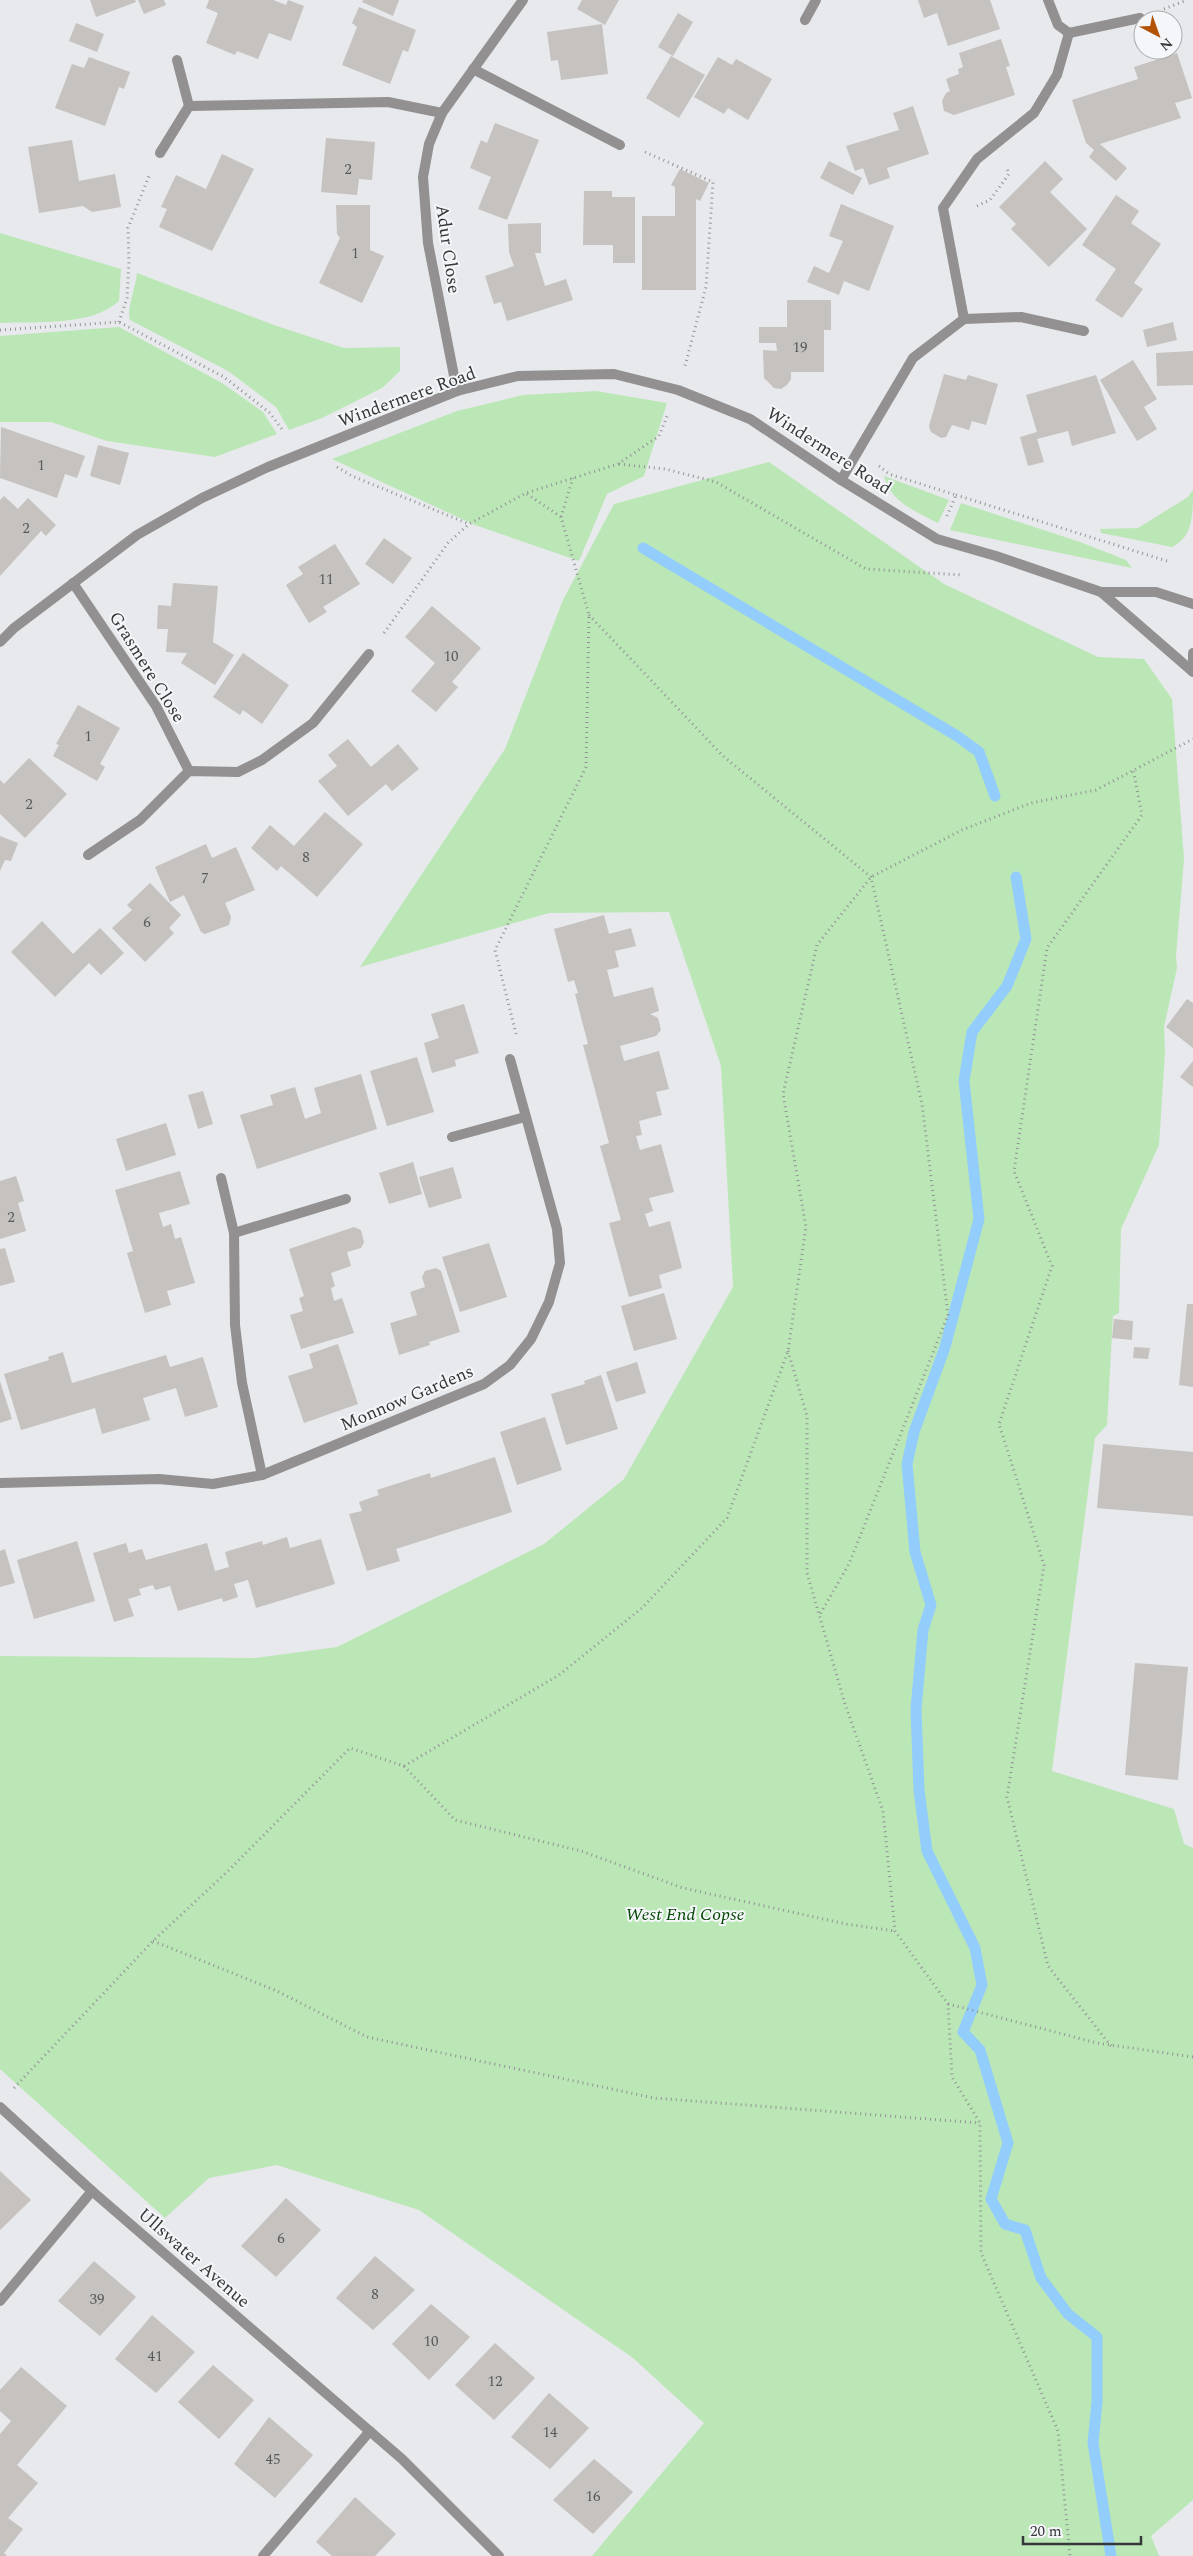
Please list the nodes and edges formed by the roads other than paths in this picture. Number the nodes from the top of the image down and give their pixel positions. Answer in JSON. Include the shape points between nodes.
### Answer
{"nodes":[{"id":1,"x":523,"y":0,"type":"edge"},
{"id":2,"x":816,"y":0,"type":"edge"},
{"id":3,"x":1048,"y":0,"type":"edge"},
{"id":4,"x":1133,"y":19,"type":"edge"},
{"id":5,"x":805,"y":20,"type":"dead end"},
{"id":6,"x":1069,"y":33,"type":"junction"},
{"id":7,"x":177,"y":60,"type":"dead end"},
{"id":8,"x":472,"y":69,"type":"junction"},
{"id":9,"x":189,"y":106,"type":"junction"},
{"id":10,"x":442,"y":113,"type":"junction"},
{"id":11,"x":620,"y":145,"type":"road end"},
{"id":12,"x":160,"y":153,"type":"road end"},
{"id":13,"x":964,"y":319,"type":"junction"},
{"id":14,"x":1084,"y":332,"type":"dead end"},
{"id":15,"x":457,"y":391,"type":"junction"},
{"id":16,"x":841,"y":480,"type":"junction"},
{"id":17,"x":73,"y":583,"type":"junction"},
{"id":18,"x":1101,"y":592,"type":"junction"},
{"id":19,"x":1193,"y":604,"type":"edge"},
{"id":20,"x":0,"y":642,"type":"edge"},
{"id":21,"x":1193,"y":653,"type":"edge"},
{"id":22,"x":369,"y":654,"type":"road end"},
{"id":23,"x":1193,"y":661,"type":"edge"},
{"id":24,"x":1193,"y":672,"type":"edge"},
{"id":25,"x":189,"y":771,"type":"junction"},
{"id":26,"x":88,"y":855,"type":"dead end"},
{"id":27,"x":510,"y":1059,"type":"road end"},
{"id":28,"x":526,"y":1117,"type":"junction"},
{"id":29,"x":452,"y":1138,"type":"dead end"},
{"id":30,"x":221,"y":1178,"type":"dead end"},
{"id":31,"x":346,"y":1199,"type":"dead end"},
{"id":32,"x":234,"y":1233,"type":"junction"},
{"id":33,"x":262,"y":1475,"type":"junction"},
{"id":34,"x":0,"y":1483,"type":"edge"},
{"id":35,"x":0,"y":2107,"type":"edge"},
{"id":36,"x":92,"y":2191,"type":"junction"},
{"id":37,"x":0,"y":2302,"type":"edge"},
{"id":38,"x":370,"y":2431,"type":"junction"},
{"id":39,"x":262,"y":2556,"type":"edge"},
{"id":40,"x":499,"y":2556,"type":"edge"}],
"edges":[{"from":1,"to":8,"type":"street","name":"Adur Close"},
{"from":2,"to":5,"type":"street"},
{"from":3,"to":6,"type":"street","via":[[1058,25]]},
{"from":4,"to":6,"type":"street"},
{"from":6,"to":13,"type":"street","via":[[1057,75],[1034,112],[977,159],[943,208]]},
{"from":7,"to":9,"type":"street"},
{"from":8,"to":10,"type":"street","name":"Adur Close"},
{"from":8,"to":11,"type":"street"},
{"from":9,"to":10,"type":"street","via":[[388,102]]},
{"from":9,"to":12,"type":"street"},
{"from":10,"to":15,"type":"street","name":"Adur Close","via":[[429,144],[423,177],[428,243]]},
{"from":13,"to":14,"type":"street","via":[[1021,317]]},
{"from":13,"to":16,"type":"street","via":[[913,358]]},
{"from":15,"to":16,"type":"street","name":"Windermere Road","via":[[518,376],[614,374],[678,390],[750,419]]},
{"from":15,"to":17,"type":"street","name":"Windermere Road","via":[[268,467],[194,503],[137,535]]},
{"from":16,"to":18,"type":"street","name":"Windermere Road","via":[[937,540],[996,556]]},
{"from":17,"to":20,"type":"street","name":"Windermere Road"},
{"from":17,"to":25,"type":"street","name":"Grasmere Close","via":[[156,706]]},
{"from":18,"to":19,"type":"street","name":"Windermere Road","via":[[1156,592]]},
{"from":18,"to":24,"type":"street","name":"Windermere Road"},
{"from":21,"to":23,"type":"street"},
{"from":22,"to":25,"type":"street","via":[[313,723],[262,760],[238,772]]},
{"from":25,"to":26,"type":"street","via":[[140,820]]},
{"from":27,"to":28,"type":"street","name":"Monnow Gardens"},
{"from":28,"to":29,"type":"street"},
{"from":28,"to":33,"type":"street","name":"Monnow Gardens","via":[[556,1229],[560,1263],[549,1302],[531,1339],[510,1365],[484,1384]]},
{"from":30,"to":32,"type":"street"},
{"from":31,"to":32,"type":"street"},
{"from":32,"to":33,"type":"street","via":[[236,1334],[242,1382]]},
{"from":33,"to":34,"type":"street","name":"Monnow Gardens","via":[[214,1484],[158,1479]]},
{"from":35,"to":36,"type":"street","name":"Ullswater Avenue"},
{"from":36,"to":37,"type":"street"},
{"from":36,"to":38,"type":"street","name":"Ullswater Avenue"},
{"from":38,"to":39,"type":"street"},
{"from":38,"to":40,"type":"street","name":"Ullswater Avenue"}]}
